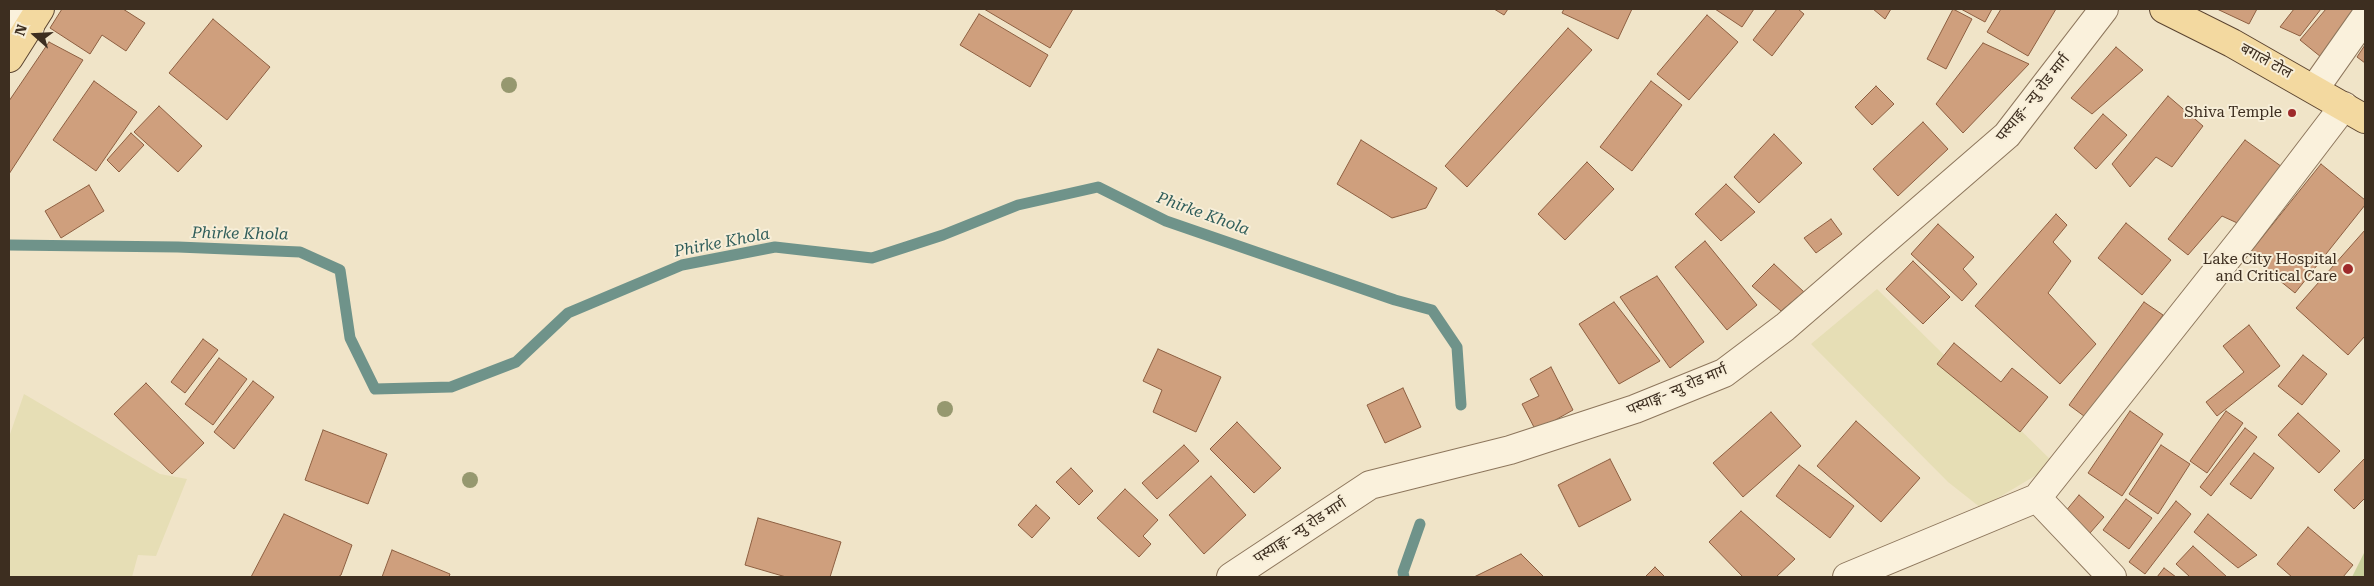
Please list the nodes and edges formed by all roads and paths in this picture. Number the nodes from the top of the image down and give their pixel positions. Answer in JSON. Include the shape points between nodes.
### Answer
{"nodes":[{"id":1,"x":2104,"y":9,"type":"edge"},
{"id":2,"x":2164,"y":9,"type":"edge"},
{"id":3,"x":2365,"y":17,"type":"edge"},
{"id":4,"x":26,"y":19,"type":"edge"},
{"id":5,"x":9,"y":58,"type":"edge"},
{"id":6,"x":2315,"y":88,"type":"junction"},
{"id":7,"x":2355,"y":112,"type":"edge"},
{"id":8,"x":2037,"y":498,"type":"junction"},
{"id":9,"x":1237,"y":575,"type":"edge"},
{"id":10,"x":1847,"y":577,"type":"edge"},
{"id":11,"x":2112,"y":577,"type":"edge"}],
"edges":[{"from":1,"to":9,"type":"street","name":"पस्याङ्ग- न्यु रोड मार्ग","via":[[2007,135],[1785,327],[1724,372],[1634,409],[1510,450],[1370,485]]},
{"from":2,"to":6,"type":"main road","name":"बगाले टोल"},
{"from":3,"to":6,"type":"street"},
{"from":4,"to":5,"type":"main road"},
{"from":6,"to":7,"type":"main road","name":"बगाले टोल"},
{"from":7,"to":8,"type":"street","via":[[2244,237]]},
{"from":8,"to":10,"type":"street"},
{"from":8,"to":11,"type":"street"}]}
